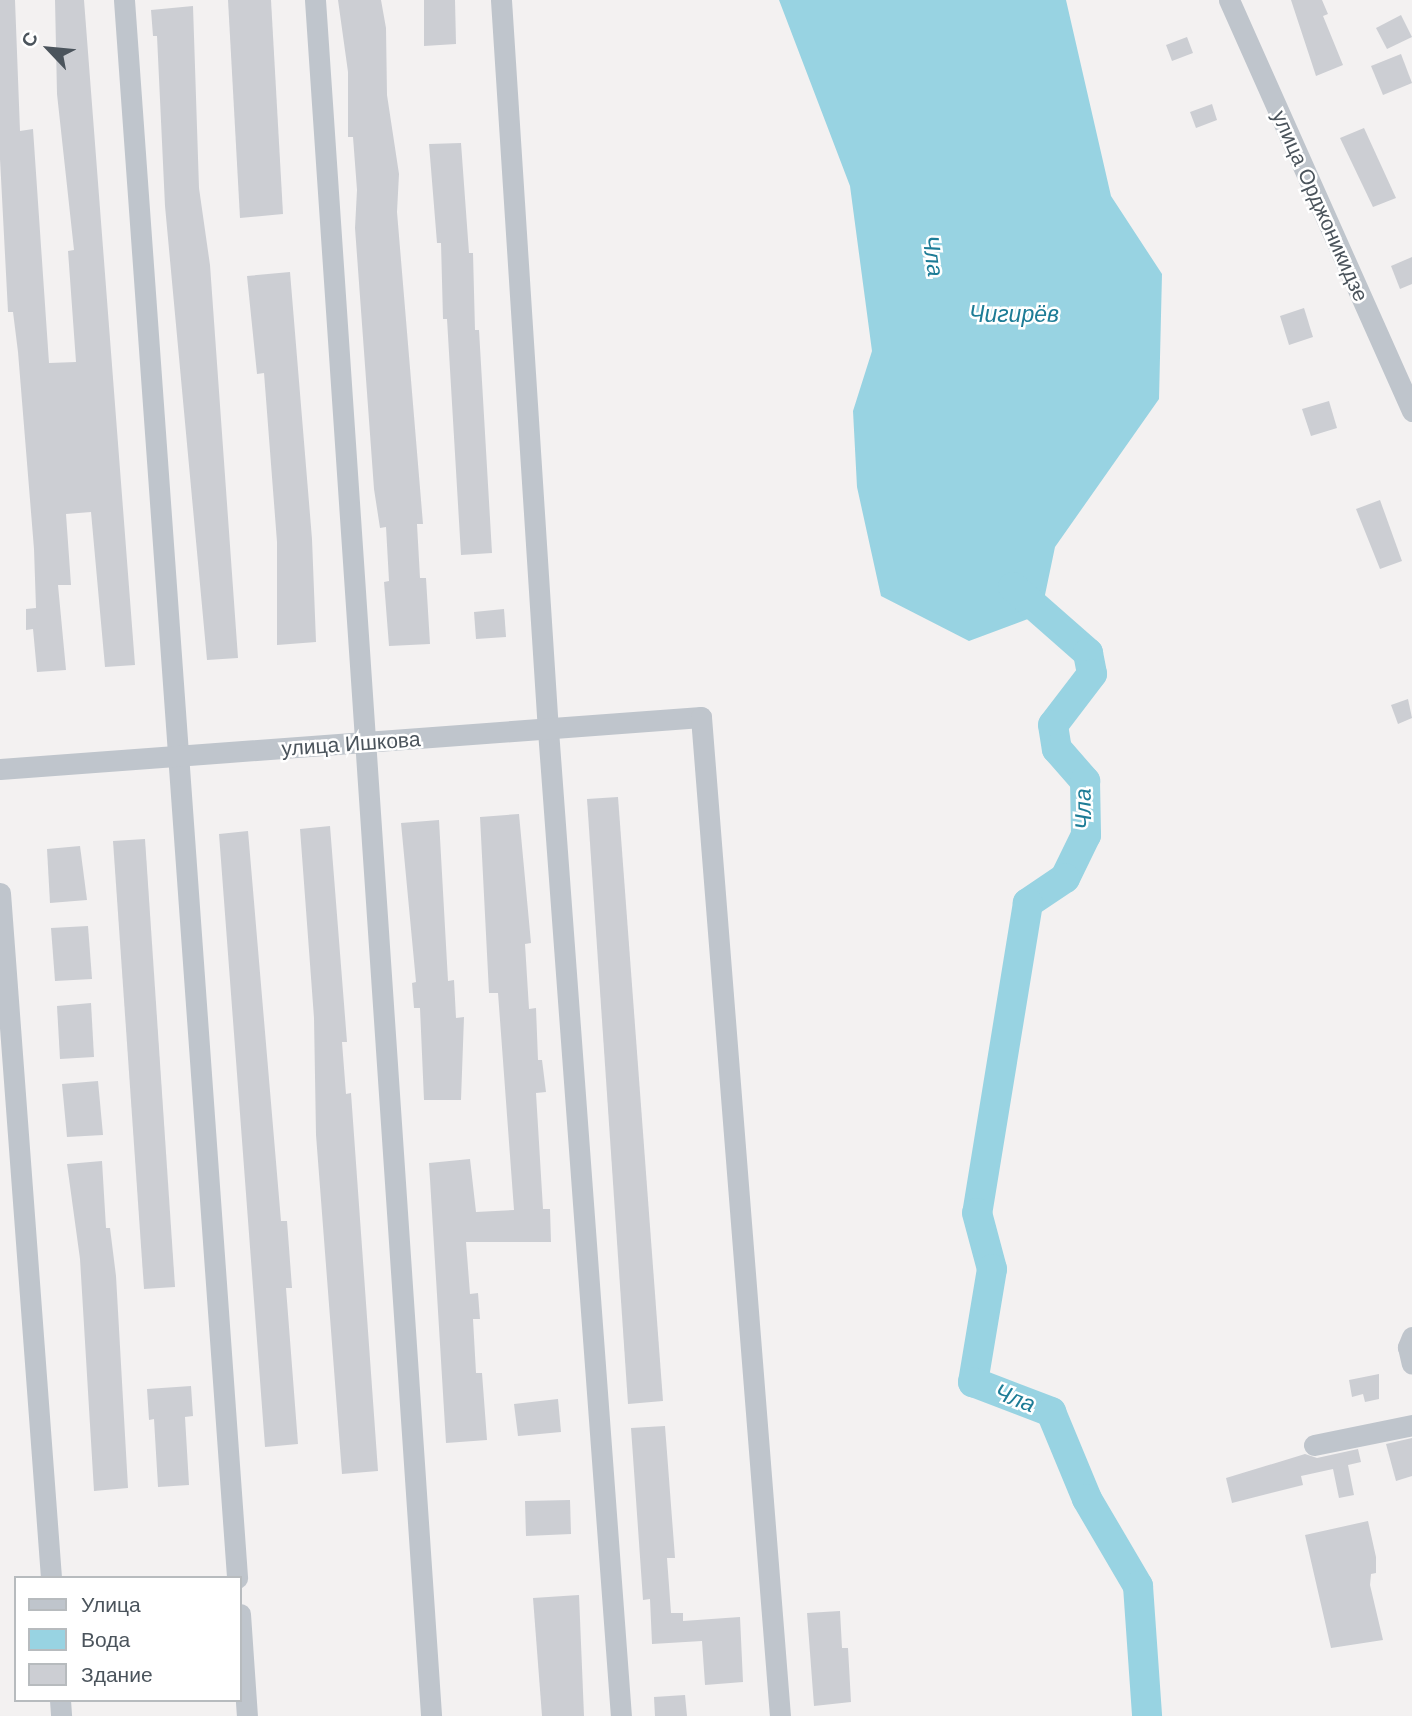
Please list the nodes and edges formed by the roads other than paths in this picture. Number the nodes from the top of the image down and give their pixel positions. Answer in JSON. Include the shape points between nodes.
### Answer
{"nodes":[{"id":1,"x":124,"y":0,"type":"edge"},
{"id":2,"x":315,"y":0,"type":"edge"},
{"id":3,"x":501,"y":0,"type":"edge"},
{"id":4,"x":1229,"y":0,"type":"edge"},
{"id":5,"x":1412,"y":411,"type":"edge"},
{"id":6,"x":548,"y":730,"type":"junction"},
{"id":7,"x":362,"y":743,"type":"junction"},
{"id":8,"x":177,"y":758,"type":"junction"},
{"id":9,"x":0,"y":769,"type":"edge"},
{"id":10,"x":0,"y":893,"type":"edge"},
{"id":11,"x":1412,"y":1337,"type":"edge"},
{"id":12,"x":1412,"y":1364,"type":"edge"},
{"id":13,"x":1412,"y":1425,"type":"edge"},
{"id":14,"x":1314,"y":1445,"type":"dead end"},
{"id":15,"x":51,"y":1576,"type":"edge"},
{"id":16,"x":237,"y":1576,"type":"edge"},
{"id":17,"x":242,"y":1644,"type":"edge"},
{"id":18,"x":247,"y":1716,"type":"edge"},
{"id":19,"x":432,"y":1716,"type":"edge"},
{"id":20,"x":621,"y":1716,"type":"edge"},
{"id":21,"x":780,"y":1716,"type":"edge"}],
"edges":[{"from":1,"to":8,"type":"street"},
{"from":2,"to":7,"type":"street"},
{"from":3,"to":6,"type":"street"},
{"from":4,"to":5,"type":"street","name":"улица Орджоникидзе"},
{"from":6,"to":7,"type":"street","name":"улица Ишкова"},
{"from":6,"to":20,"type":"street"},
{"from":6,"to":21,"type":"street","name":"улица Ишкова","via":[[701,717]]},
{"from":7,"to":8,"type":"street","name":"улица Ишкова"},
{"from":7,"to":19,"type":"street"},
{"from":8,"to":9,"type":"street","name":"улица Ишкова"},
{"from":8,"to":16,"type":"street"},
{"from":10,"to":15,"type":"street"},
{"from":11,"to":12,"type":"street","via":[[1408,1347]]},
{"from":13,"to":14,"type":"street"},
{"from":17,"to":18,"type":"street"}]}
